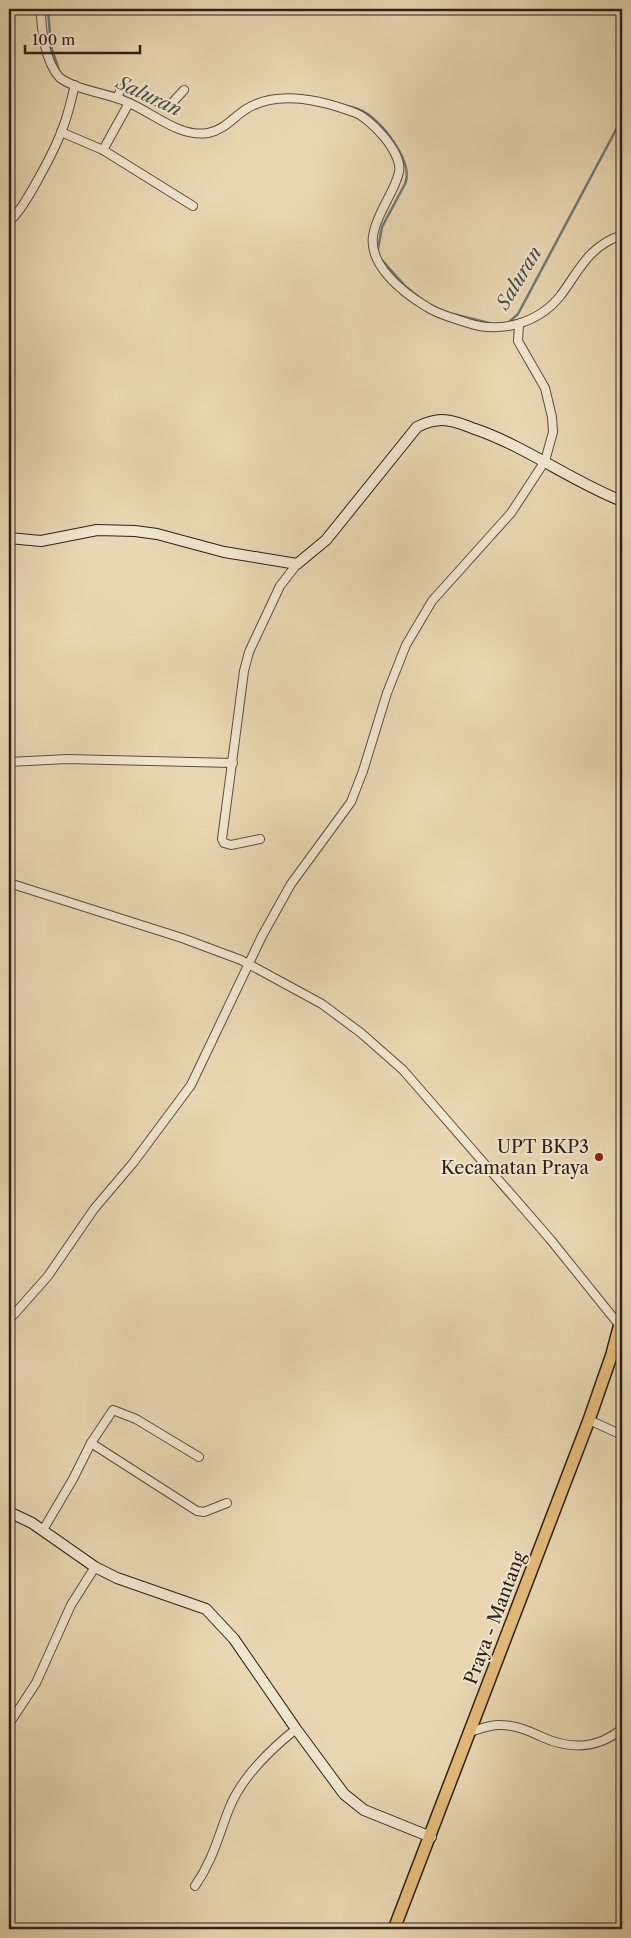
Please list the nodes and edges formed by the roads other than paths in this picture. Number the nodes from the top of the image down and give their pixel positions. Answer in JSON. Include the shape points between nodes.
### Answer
{"nodes":[{"id":1,"x":41,"y":9,"type":"edge"},
{"id":2,"x":75,"y":85,"type":"junction"},
{"id":3,"x":184,"y":90,"type":"dead end"},
{"id":4,"x":119,"y":94,"type":"junction"},
{"id":5,"x":129,"y":102,"type":"junction"},
{"id":6,"x":61,"y":132,"type":"junction"},
{"id":7,"x":103,"y":150,"type":"junction"},
{"id":8,"x":193,"y":206,"type":"dead end"},
{"id":9,"x":9,"y":221,"type":"edge"},
{"id":10,"x":622,"y":235,"type":"edge"},
{"id":11,"x":518,"y":325,"type":"junction"},
{"id":12,"x":545,"y":461,"type":"junction"},
{"id":13,"x":622,"y":501,"type":"edge"},
{"id":14,"x":9,"y":538,"type":"edge"},
{"id":15,"x":297,"y":564,"type":"junction"},
{"id":16,"x":9,"y":762,"type":"edge"},
{"id":17,"x":232,"y":763,"type":"junction"},
{"id":18,"x":260,"y":839,"type":"dead end"},
{"id":19,"x":9,"y":883,"type":"edge"},
{"id":20,"x":250,"y":964,"type":"junction"},
{"id":21,"x":9,"y":1320,"type":"edge"},
{"id":22,"x":621,"y":1321,"type":"edge"},
{"id":23,"x":589,"y":1420,"type":"junction"},
{"id":24,"x":622,"y":1435,"type":"edge"},
{"id":25,"x":91,"y":1443,"type":"junction"},
{"id":26,"x":199,"y":1457,"type":"dead end"},
{"id":27,"x":228,"y":1503,"type":"dead end"},
{"id":28,"x":9,"y":1512,"type":"edge"},
{"id":29,"x":43,"y":1530,"type":"junction"},
{"id":30,"x":95,"y":1567,"type":"junction"},
{"id":31,"x":9,"y":1724,"type":"edge"},
{"id":32,"x":622,"y":1729,"type":"edge"},
{"id":33,"x":296,"y":1730,"type":"junction"},
{"id":34,"x":470,"y":1732,"type":"junction"},
{"id":35,"x":431,"y":1837,"type":"junction"},
{"id":36,"x":195,"y":1886,"type":"dead end"},
{"id":37,"x":394,"y":1929,"type":"edge"}],
"edges":[{"from":1,"to":2,"type":"street","via":[[44,37],[53,69],[60,78]]},
{"from":2,"to":4,"type":"street"},
{"from":2,"to":6,"type":"street"},
{"from":3,"to":4,"type":"street","via":[[172,103],[165,105],[136,91]]},
{"from":4,"to":5,"type":"street"},
{"from":5,"to":7,"type":"street"},
{"from":5,"to":11,"type":"street","via":[[174,127],[196,134],[224,127],[246,108],[280,99],[308,100],[361,115],[390,147],[399,167],[399,174],[374,231],[373,251],[380,267],[437,313],[478,327]]},
{"from":6,"to":7,"type":"street"},
{"from":6,"to":9,"type":"street","via":[[16,216]]},
{"from":7,"to":8,"type":"street"},
{"from":10,"to":11,"type":"street","via":[[610,239],[585,258],[560,296]]},
{"from":11,"to":12,"type":"street","via":[[518,341],[545,388],[552,417],[553,432]]},
{"from":12,"to":13,"type":"street"},
{"from":12,"to":15,"type":"street","via":[[508,442],[454,422],[429,421],[417,427],[326,540]]},
{"from":12,"to":20,"type":"street","via":[[511,513],[428,608],[406,645],[351,802],[291,884]]},
{"from":14,"to":15,"type":"street","via":[[41,540],[98,530],[135,531],[224,552]]},
{"from":15,"to":17,"type":"street","via":[[280,586],[249,652]]},
{"from":16,"to":17,"type":"street","via":[[68,759]]},
{"from":17,"to":18,"type":"street","via":[[222,839],[230,845]]},
{"from":19,"to":20,"type":"street","via":[[182,938]]},
{"from":20,"to":21,"type":"street","via":[[191,1085],[94,1209],[57,1265]]},
{"from":20,"to":22,"type":"street","via":[[322,1004],[403,1070]]},
{"from":22,"to":23,"type":"main road","name":"Praya - Mantang"},
{"from":23,"to":24,"type":"street"},
{"from":23,"to":34,"type":"main road","name":"Praya - Mantang"},
{"from":25,"to":26,"type":"street","via":[[114,1410],[136,1419]]},
{"from":25,"to":27,"type":"street","via":[[197,1511],[204,1512]]},
{"from":25,"to":29,"type":"street"},
{"from":28,"to":29,"type":"street"},
{"from":29,"to":30,"type":"street"},
{"from":30,"to":31,"type":"street","via":[[71,1604],[36,1683]]},
{"from":30,"to":33,"type":"street","via":[[117,1578],[206,1609],[234,1639]]},
{"from":32,"to":34,"type":"street","via":[[600,1743],[582,1746],[556,1742],[499,1724]]},
{"from":33,"to":35,"type":"street","via":[[335,1784],[358,1808]]},
{"from":33,"to":36,"type":"street","via":[[248,1778],[232,1802],[216,1848]]},
{"from":34,"to":35,"type":"main road","name":"Praya - Mantang"},
{"from":35,"to":37,"type":"main road","name":"Praya - Mantang"}]}
